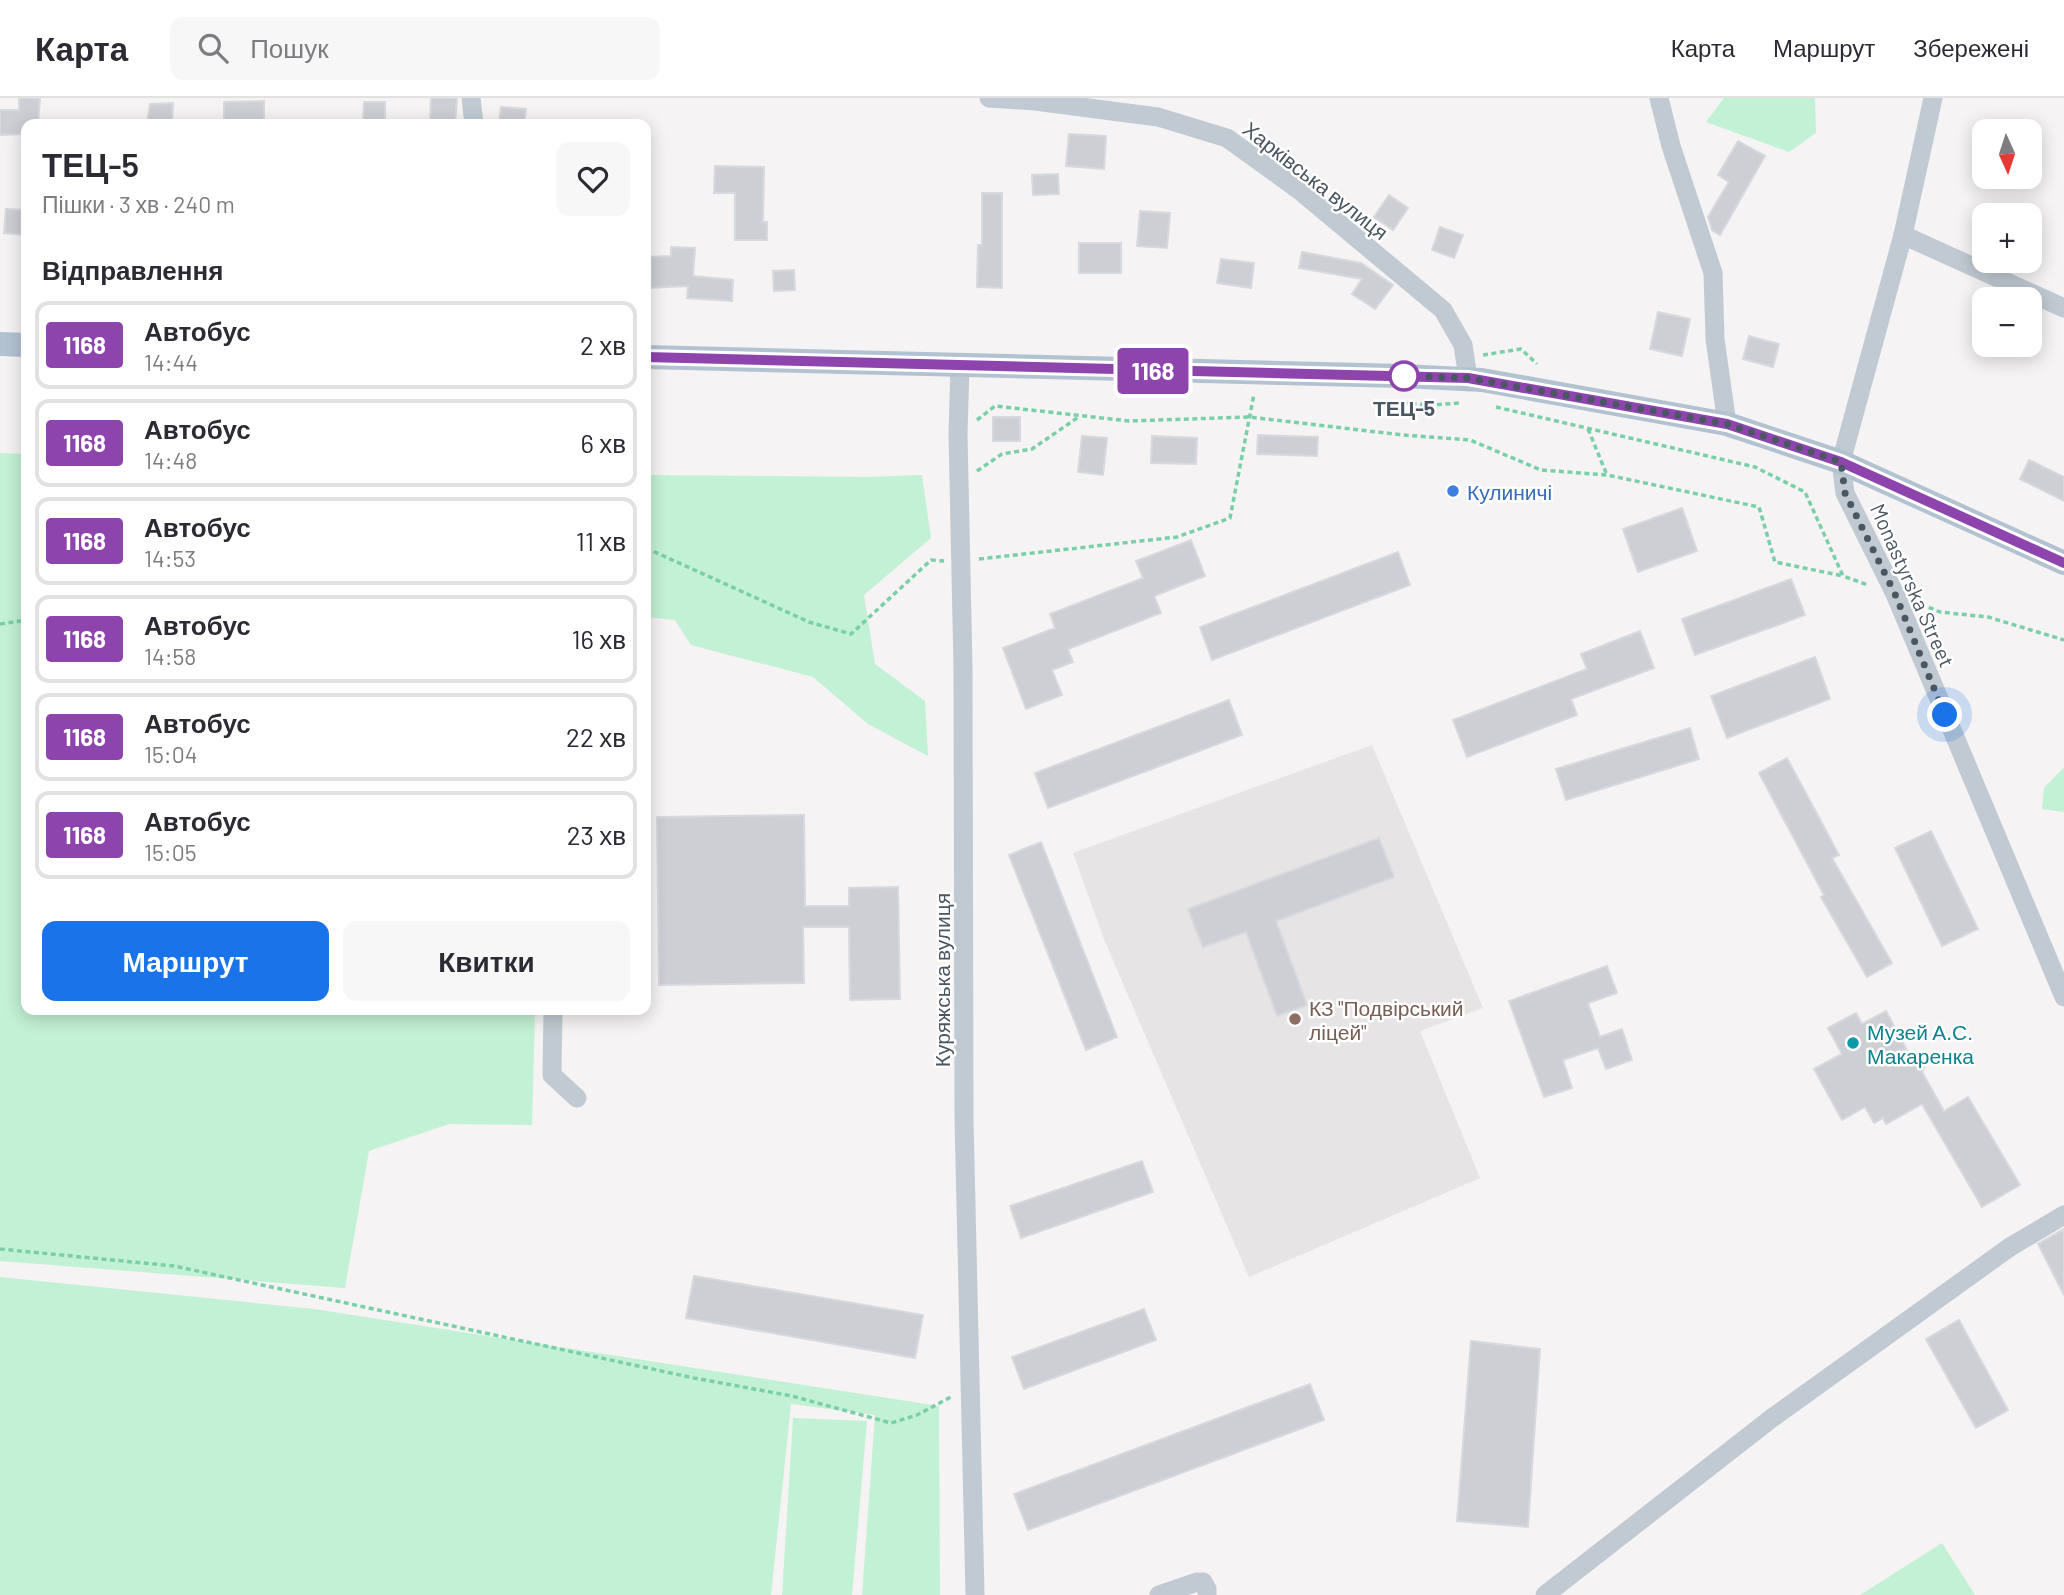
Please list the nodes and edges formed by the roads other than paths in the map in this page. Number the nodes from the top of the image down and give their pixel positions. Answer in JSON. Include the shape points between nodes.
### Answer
{"nodes":[{"id":1,"x":471,"y":98,"type":"edge"},
{"id":2,"x":989,"y":98,"type":"edge"},
{"id":3,"x":1659,"y":98,"type":"edge"},
{"id":4,"x":1933,"y":98,"type":"edge"},
{"id":5,"x":1036,"y":100,"type":"edge"},
{"id":6,"x":473,"y":119,"type":"edge"},
{"id":7,"x":1903,"y":235,"type":"junction"},
{"id":8,"x":2064,"y":308,"type":"edge"},
{"id":9,"x":0,"y":344,"type":"edge"},
{"id":10,"x":21,"y":345,"type":"edge"},
{"id":11,"x":651,"y":357,"type":"edge"},
{"id":12,"x":960,"y":365,"type":"junction"},
{"id":13,"x":1468,"y":378,"type":"junction"},
{"id":14,"x":1727,"y":424,"type":"junction"},
{"id":15,"x":1841,"y":462,"type":"junction"},
{"id":16,"x":2064,"y":563,"type":"edge"},
{"id":17,"x":2064,"y":997,"type":"edge"},
{"id":18,"x":553,"y":1015,"type":"edge"},
{"id":19,"x":577,"y":1098,"type":"dead end"},
{"id":20,"x":2064,"y":1215,"type":"edge"},
{"id":21,"x":975,"y":1595,"type":"edge"},
{"id":22,"x":1159,"y":1595,"type":"edge"},
{"id":23,"x":1207,"y":1595,"type":"edge"},
{"id":24,"x":1545,"y":1595,"type":"edge"}],
"edges":[{"from":1,"to":6,"type":"street"},
{"from":2,"to":5,"type":"street","name":"Харківська вулиця"},
{"from":3,"to":14,"type":"street","via":[[1713,273],[1715,338]]},
{"from":4,"to":7,"type":"street"},
{"from":5,"to":13,"type":"street","name":"Харківська вулиця","via":[[1158,117],[1227,138],[1299,190],[1443,310],[1463,345]]},
{"from":7,"to":8,"type":"street"},
{"from":7,"to":15,"type":"street"},
{"from":9,"to":10,"type":"main road"},
{"from":11,"to":12,"type":"main road"},
{"from":12,"to":13,"type":"main road"},
{"from":12,"to":21,"type":"street","name":"Куряжська вулиця","via":[[964,1119]]},
{"from":13,"to":14,"type":"main road"},
{"from":14,"to":15,"type":"main road"},
{"from":15,"to":16,"type":"main road"},
{"from":15,"to":17,"type":"street","name":"Monastyrska Street","via":[[1845,493],[1895,594]]},
{"from":18,"to":19,"type":"street","via":[[552,1075]]},
{"from":20,"to":24,"type":"street","via":[[2010,1247],[1772,1418]]},
{"from":22,"to":23,"type":"street","via":[[1197,1582],[1203,1582]]}]}
